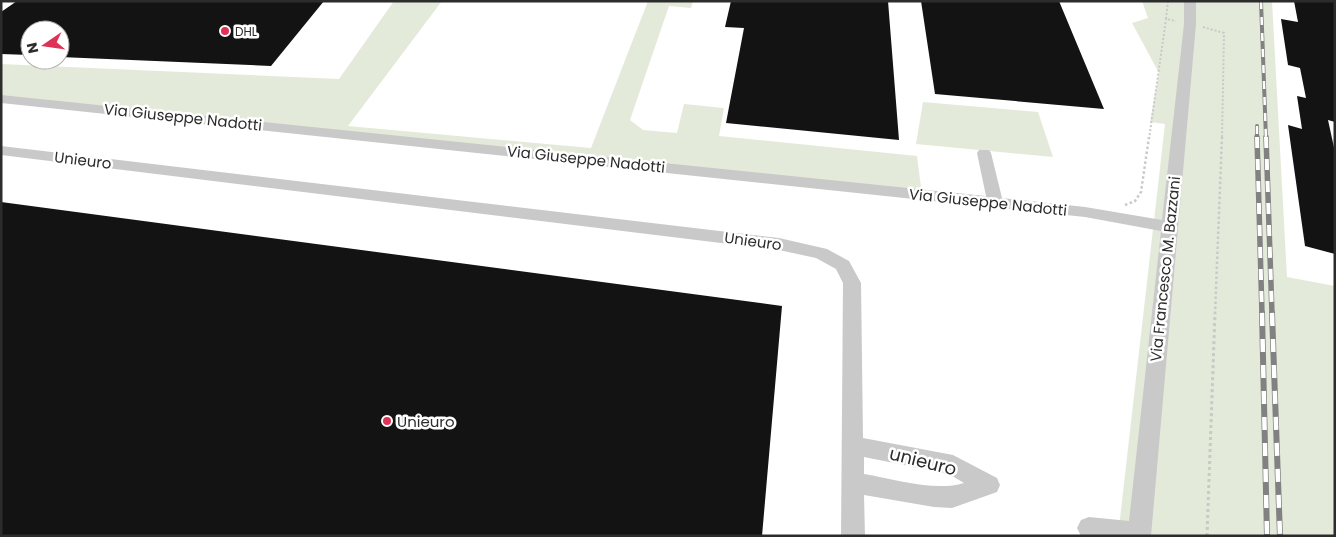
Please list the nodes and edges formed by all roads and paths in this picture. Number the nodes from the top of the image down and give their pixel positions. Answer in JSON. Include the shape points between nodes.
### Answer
{"nodes":[{"id":1,"x":1168,"y":1,"type":"edge"},
{"id":2,"x":1190,"y":1,"type":"edge"},
{"id":3,"x":1190,"y":24,"type":"junction"},
{"id":4,"x":1,"y":99,"type":"edge"},
{"id":5,"x":1,"y":150,"type":"edge"},
{"id":6,"x":984,"y":153,"type":"dead end"},
{"id":7,"x":995,"y":203,"type":"junction"},
{"id":8,"x":1169,"y":227,"type":"junction"},
{"id":9,"x":854,"y":446,"type":"junction"},
{"id":10,"x":854,"y":483,"type":"junction"},
{"id":11,"x":1139,"y":535,"type":"edge"},
{"id":12,"x":853,"y":536,"type":"edge"},
{"id":13,"x":1098,"y":536,"type":"edge"},
{"id":14,"x":1207,"y":536,"type":"edge"}],
"edges":[{"from":1,"to":3,"type":"path","via":[[1166,19]]},
{"from":2,"to":3,"type":"street","name":"Via Francesco M. Bazzani"},
{"from":3,"to":8,"type":"street","name":"Via Francesco M. Bazzani"},
{"from":3,"to":14,"type":"path","via":[[1224,33]]},
{"from":4,"to":7,"type":"street","name":"Via Giuseppe Nadotti"},
{"from":5,"to":9,"type":"street","name":"Unieuro","via":[[769,243],[821,253],[843,265],[852,283]]},
{"from":6,"to":7,"type":"street"},
{"from":7,"to":8,"type":"street","name":"Via Giuseppe Nadotti","via":[[1127,218]]},
{"from":8,"to":11,"type":"street","name":"Via Francesco M. Bazzani"},
{"from":9,"to":10,"type":"street","name":"Unieuro"},
{"from":9,"to":10,"type":"street","name":"unieuro","via":[[953,465],[990,485],[952,497]]},
{"from":10,"to":12,"type":"street","name":"Unieuro"},
{"from":11,"to":13,"type":"street","via":[[1089,528]]}]}
